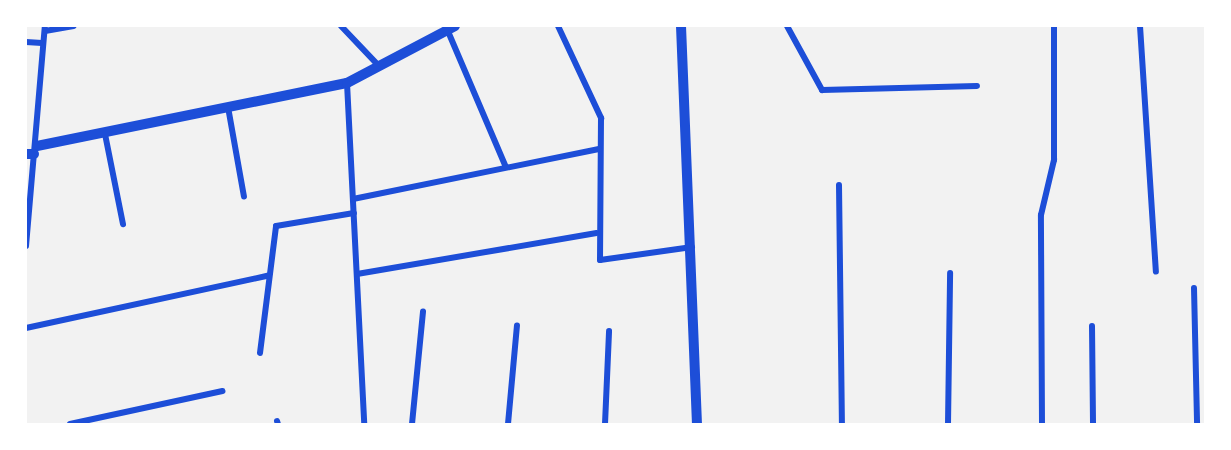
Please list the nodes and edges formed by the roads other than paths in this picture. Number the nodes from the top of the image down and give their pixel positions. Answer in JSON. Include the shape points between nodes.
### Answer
{"nodes":[{"id":1,"x":74,"y":26,"type":"edge"},
{"id":2,"x":341,"y":26,"type":"edge"},
{"id":3,"x":558,"y":26,"type":"edge"},
{"id":4,"x":681,"y":26,"type":"edge"},
{"id":5,"x":788,"y":26,"type":"edge"},
{"id":6,"x":1054,"y":26,"type":"edge"},
{"id":7,"x":1140,"y":26,"type":"edge"},
{"id":8,"x":449,"y":27,"type":"edge"},
{"id":9,"x":45,"y":28,"type":"edge"},
{"id":10,"x":26,"y":42,"type":"edge"},
{"id":11,"x":42,"y":43,"type":"junction"},
{"id":12,"x":379,"y":66,"type":"junction"},
{"id":13,"x":347,"y":83,"type":"junction"},
{"id":14,"x":977,"y":86,"type":"dead end"},
{"id":15,"x":228,"y":107,"type":"junction"},
{"id":16,"x":105,"y":134,"type":"junction"},
{"id":17,"x":599,"y":149,"type":"junction"},
{"id":18,"x":32,"y":151,"type":"edge"},
{"id":19,"x":506,"y":167,"type":"junction"},
{"id":20,"x":839,"y":185,"type":"dead end"},
{"id":21,"x":244,"y":197,"type":"dead end"},
{"id":22,"x":353,"y":199,"type":"junction"},
{"id":23,"x":354,"y":213,"type":"junction"},
{"id":24,"x":123,"y":224,"type":"dead end"},
{"id":25,"x":597,"y":233,"type":"junction"},
{"id":26,"x":26,"y":246,"type":"edge"},
{"id":27,"x":692,"y":246,"type":"junction"},
{"id":28,"x":1156,"y":271,"type":"dead end"},
{"id":29,"x":950,"y":273,"type":"dead end"},
{"id":30,"x":357,"y":274,"type":"junction"},
{"id":31,"x":267,"y":276,"type":"junction"},
{"id":32,"x":1194,"y":288,"type":"dead end"},
{"id":33,"x":423,"y":312,"type":"dead end"},
{"id":34,"x":517,"y":325,"type":"dead end"},
{"id":35,"x":1092,"y":326,"type":"dead end"},
{"id":36,"x":26,"y":328,"type":"edge"},
{"id":37,"x":609,"y":331,"type":"dead end"},
{"id":38,"x":260,"y":353,"type":"dead end"},
{"id":39,"x":222,"y":391,"type":"dead end"},
{"id":40,"x":70,"y":424,"type":"edge"},
{"id":41,"x":364,"y":424,"type":"edge"},
{"id":42,"x":412,"y":424,"type":"edge"},
{"id":43,"x":508,"y":424,"type":"edge"},
{"id":44,"x":605,"y":424,"type":"edge"},
{"id":45,"x":697,"y":424,"type":"edge"},
{"id":46,"x":842,"y":424,"type":"edge"},
{"id":47,"x":948,"y":424,"type":"edge"},
{"id":48,"x":1042,"y":424,"type":"edge"},
{"id":49,"x":1093,"y":424,"type":"edge"},
{"id":50,"x":1197,"y":424,"type":"edge"}],
"edges":[{"from":1,"to":9,"type":"street"},
{"from":2,"to":12,"type":"street"},
{"from":3,"to":17,"type":"street","via":[[597,101]]},
{"from":4,"to":27,"type":"street"},
{"from":5,"to":14,"type":"street","via":[[817,88]]},
{"from":6,"to":48,"type":"street","via":[[1054,160],[1041,215]]},
{"from":7,"to":28,"type":"street"},
{"from":8,"to":12,"type":"street"},
{"from":8,"to":19,"type":"street"},
{"from":9,"to":11,"type":"street"},
{"from":10,"to":11,"type":"street"},
{"from":11,"to":18,"type":"street"},
{"from":12,"to":13,"type":"street"},
{"from":13,"to":15,"type":"street"},
{"from":13,"to":22,"type":"street"},
{"from":15,"to":16,"type":"street"},
{"from":15,"to":21,"type":"street"},
{"from":16,"to":18,"type":"street"},
{"from":16,"to":24,"type":"street"},
{"from":17,"to":19,"type":"street"},
{"from":17,"to":25,"type":"street"},
{"from":18,"to":26,"type":"street"},
{"from":19,"to":22,"type":"street"},
{"from":20,"to":46,"type":"street"},
{"from":22,"to":23,"type":"street"},
{"from":23,"to":30,"type":"street"},
{"from":23,"to":31,"type":"street","via":[[276,226]]},
{"from":25,"to":27,"type":"street","via":[[597,253],[607,260]]},
{"from":25,"to":30,"type":"street"},
{"from":27,"to":45,"type":"street"},
{"from":29,"to":47,"type":"street"},
{"from":30,"to":41,"type":"street"},
{"from":31,"to":36,"type":"street"},
{"from":31,"to":38,"type":"street"},
{"from":32,"to":50,"type":"street"},
{"from":33,"to":42,"type":"street"},
{"from":34,"to":43,"type":"street"},
{"from":35,"to":49,"type":"street"},
{"from":37,"to":44,"type":"street"},
{"from":39,"to":40,"type":"street"}]}
